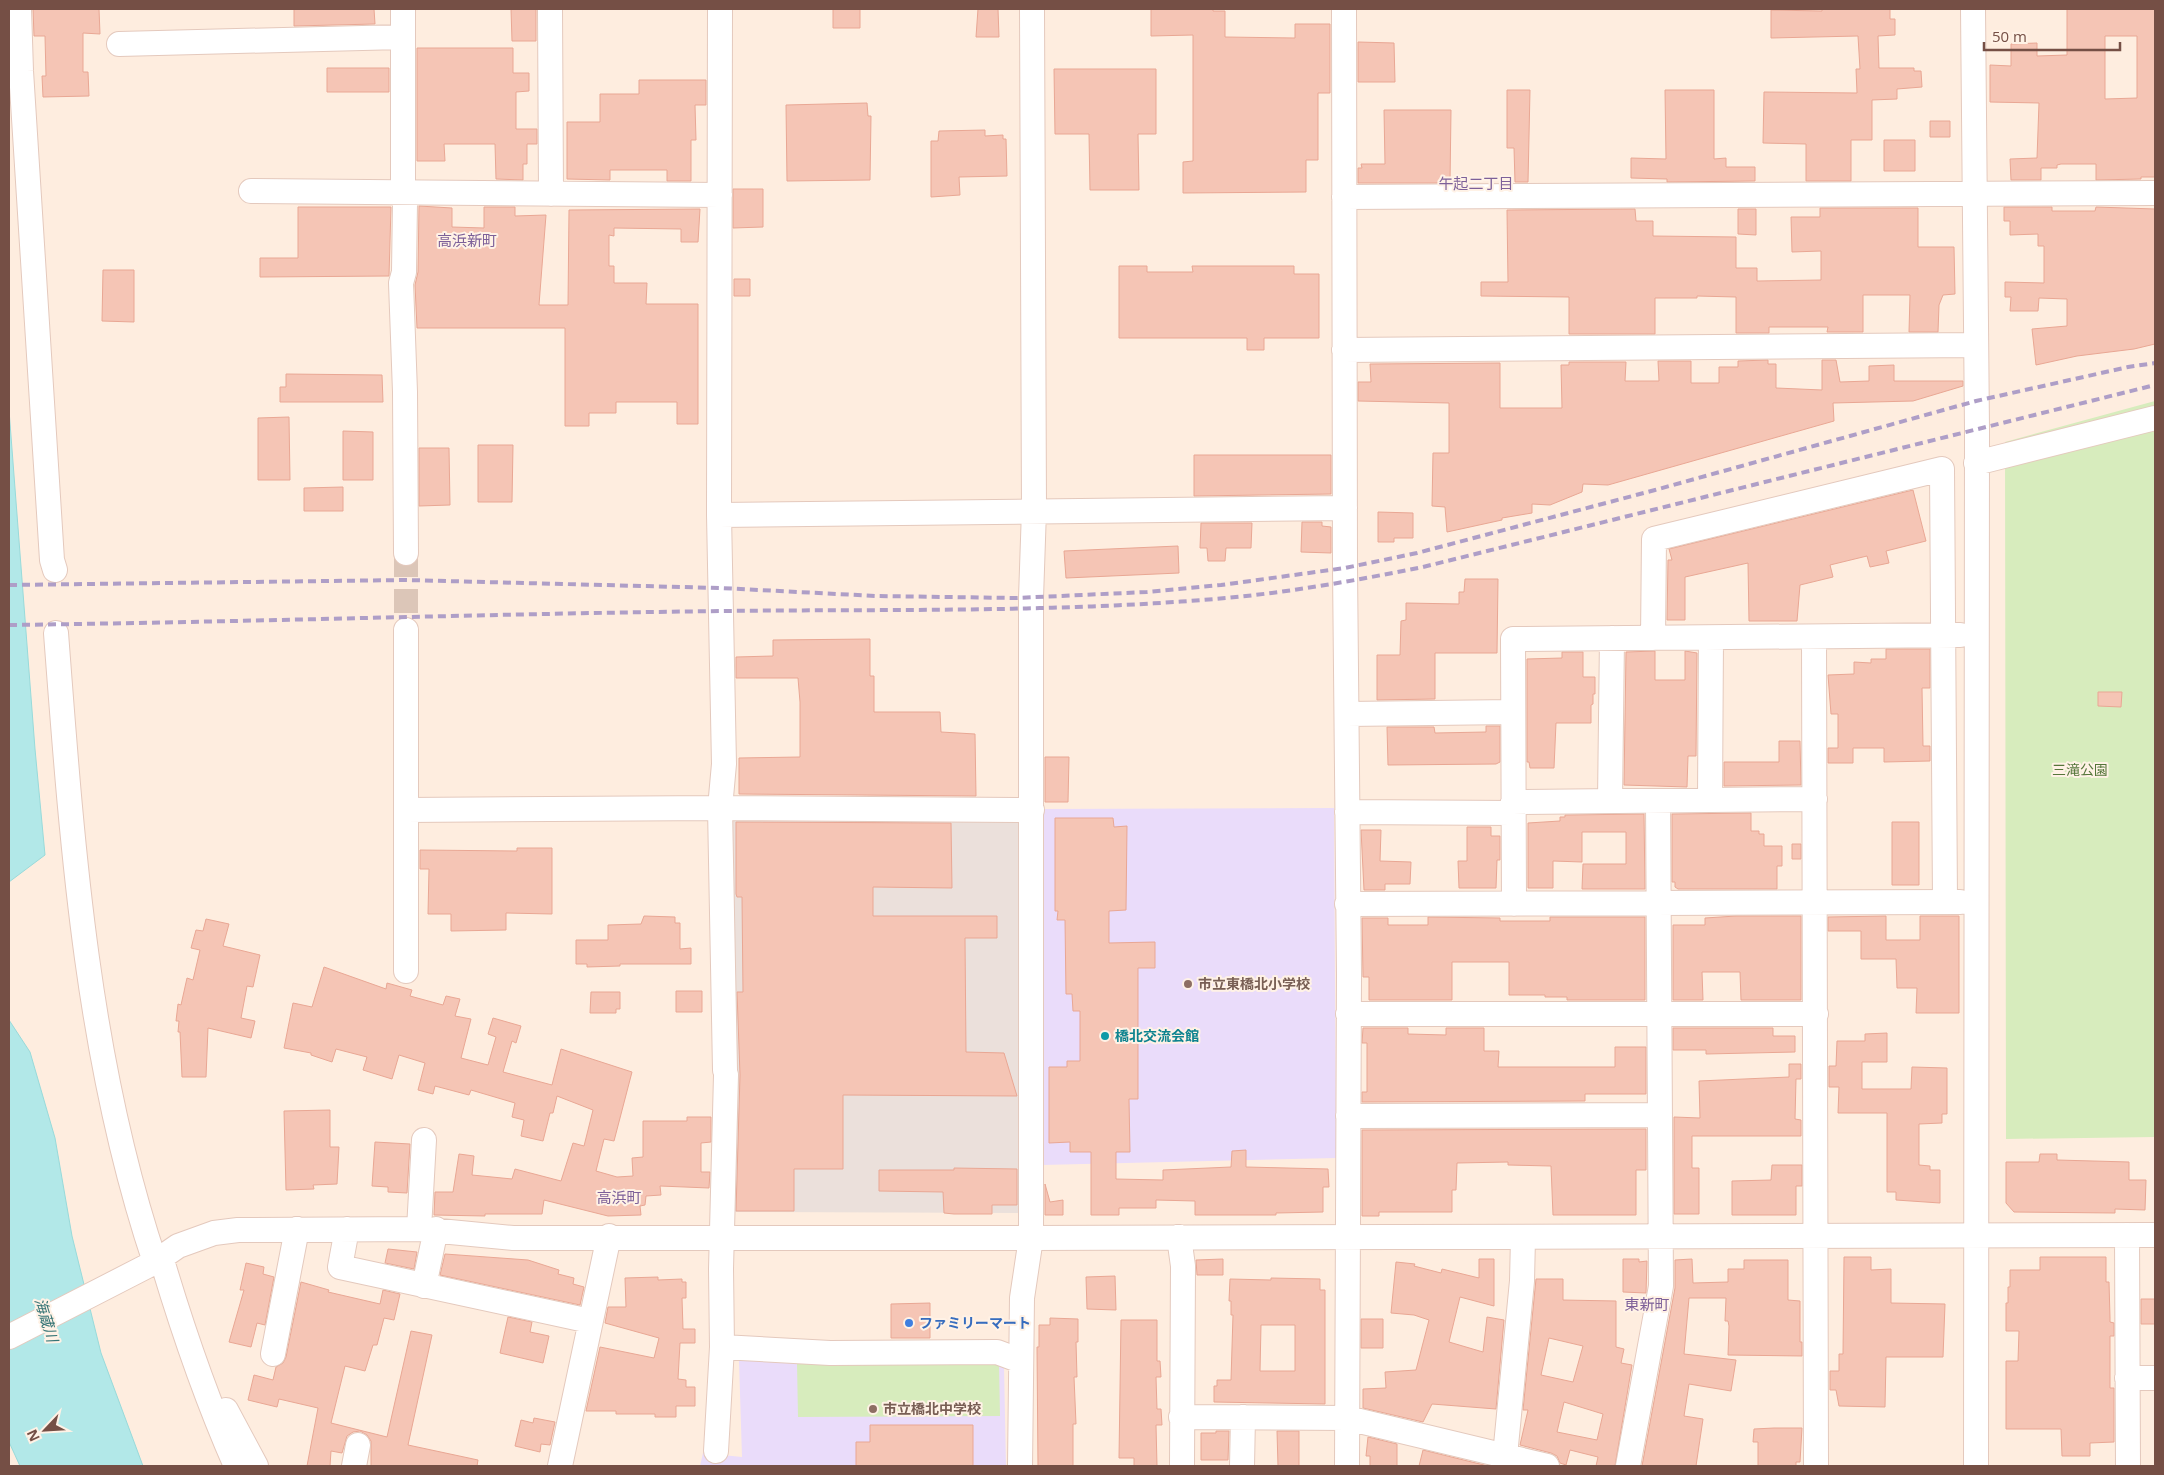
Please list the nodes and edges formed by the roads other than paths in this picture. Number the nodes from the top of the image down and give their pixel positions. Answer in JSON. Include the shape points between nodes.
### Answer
{"nodes":[{"id":1,"x":19,"y":9,"type":"edge"},
{"id":2,"x":403,"y":9,"type":"edge"},
{"id":3,"x":550,"y":9,"type":"edge"},
{"id":4,"x":720,"y":9,"type":"edge"},
{"id":5,"x":1032,"y":9,"type":"edge"},
{"id":6,"x":1344,"y":9,"type":"edge"},
{"id":7,"x":1973,"y":9,"type":"edge"},
{"id":8,"x":402,"y":37,"type":"junction"},
{"id":9,"x":119,"y":44,"type":"dead end"},
{"id":10,"x":251,"y":192,"type":"dead end"},
{"id":11,"x":403,"y":193,"type":"junction"},
{"id":12,"x":2155,"y":193,"type":"edge"},
{"id":13,"x":551,"y":194,"type":"junction"},
{"id":14,"x":720,"y":195,"type":"junction"},
{"id":15,"x":1974,"y":195,"type":"junction"},
{"id":16,"x":1344,"y":197,"type":"junction"},
{"id":17,"x":1975,"y":345,"type":"junction"},
{"id":18,"x":1344,"y":350,"type":"junction"},
{"id":19,"x":2155,"y":418,"type":"edge"},
{"id":20,"x":1976,"y":463,"type":"junction"},
{"id":21,"x":1345,"y":508,"type":"junction"},
{"id":22,"x":1034,"y":510,"type":"junction"},
{"id":23,"x":719,"y":515,"type":"junction"},
{"id":24,"x":406,"y":553,"type":"tunnel mouth"},
{"id":25,"x":55,"y":570,"type":"dead end"},
{"id":26,"x":406,"y":630,"type":"tunnel mouth"},
{"id":27,"x":56,"y":633,"type":"dead end"},
{"id":28,"x":1944,"y":635,"type":"junction"},
{"id":29,"x":1977,"y":635,"type":"junction"},
{"id":30,"x":1814,"y":637,"type":"junction"},
{"id":31,"x":1612,"y":638,"type":"junction"},
{"id":32,"x":1653,"y":638,"type":"junction"},
{"id":33,"x":1711,"y":638,"type":"junction"},
{"id":34,"x":1513,"y":712,"type":"junction"},
{"id":35,"x":1347,"y":714,"type":"junction"},
{"id":36,"x":1710,"y":799,"type":"junction"},
{"id":37,"x":1815,"y":799,"type":"junction"},
{"id":38,"x":1610,"y":801,"type":"junction"},
{"id":39,"x":1658,"y":801,"type":"junction"},
{"id":40,"x":720,"y":808,"type":"junction"},
{"id":41,"x":1513,"y":808,"type":"junction"},
{"id":42,"x":406,"y":810,"type":"junction"},
{"id":43,"x":1032,"y":810,"type":"junction"},
{"id":44,"x":1347,"y":812,"type":"junction"},
{"id":45,"x":1976,"y":901,"type":"junction"},
{"id":46,"x":1660,"y":902,"type":"junction"},
{"id":47,"x":1945,"y":902,"type":"junction"},
{"id":48,"x":1816,"y":903,"type":"junction"},
{"id":49,"x":1347,"y":904,"type":"junction"},
{"id":50,"x":1514,"y":904,"type":"junction"},
{"id":51,"x":406,"y":971,"type":"dead end"},
{"id":52,"x":1348,"y":1014,"type":"junction"},
{"id":53,"x":1661,"y":1014,"type":"junction"},
{"id":54,"x":1816,"y":1014,"type":"junction"},
{"id":55,"x":1660,"y":1115,"type":"junction"},
{"id":56,"x":1348,"y":1116,"type":"junction"},
{"id":57,"x":424,"y":1140,"type":"dead end"},
{"id":58,"x":348,"y":1229,"type":"junction"},
{"id":59,"x":428,"y":1229,"type":"junction"},
{"id":60,"x":297,"y":1230,"type":"junction"},
{"id":61,"x":1977,"y":1235,"type":"junction"},
{"id":62,"x":2127,"y":1235,"type":"junction"},
{"id":63,"x":2155,"y":1235,"type":"edge"},
{"id":64,"x":609,"y":1236,"type":"junction"},
{"id":65,"x":1816,"y":1236,"type":"junction"},
{"id":66,"x":1347,"y":1237,"type":"junction"},
{"id":67,"x":1660,"y":1237,"type":"junction"},
{"id":68,"x":722,"y":1238,"type":"junction"},
{"id":69,"x":1031,"y":1238,"type":"junction"},
{"id":70,"x":1179,"y":1238,"type":"junction"},
{"id":71,"x":1523,"y":1238,"type":"junction"},
{"id":72,"x":155,"y":1261,"type":"junction"},
{"id":73,"x":424,"y":1286,"type":"junction"},
{"id":74,"x":590,"y":1321,"type":"junction"},
{"id":75,"x":9,"y":1337,"type":"edge"},
{"id":76,"x":722,"y":1347,"type":"junction"},
{"id":77,"x":273,"y":1354,"type":"dead end"},
{"id":78,"x":1021,"y":1361,"type":"junction"},
{"id":79,"x":199,"y":1372,"type":"junction"},
{"id":80,"x":2127,"y":1378,"type":"junction"},
{"id":81,"x":2155,"y":1378,"type":"edge"},
{"id":82,"x":1243,"y":1417,"type":"junction"},
{"id":83,"x":1181,"y":1418,"type":"junction"},
{"id":84,"x":1347,"y":1418,"type":"junction"},
{"id":85,"x":716,"y":1451,"type":"dead end"},
{"id":86,"x":1504,"y":1461,"type":"edge"},
{"id":87,"x":236,"y":1466,"type":"edge"},
{"id":88,"x":256,"y":1466,"type":"edge"},
{"id":89,"x":560,"y":1466,"type":"edge"},
{"id":90,"x":1020,"y":1466,"type":"edge"},
{"id":91,"x":1182,"y":1466,"type":"edge"},
{"id":92,"x":1242,"y":1466,"type":"edge"},
{"id":93,"x":1347,"y":1466,"type":"edge"},
{"id":94,"x":1546,"y":1466,"type":"edge"},
{"id":95,"x":1628,"y":1466,"type":"edge"},
{"id":96,"x":1816,"y":1466,"type":"edge"},
{"id":97,"x":1976,"y":1466,"type":"edge"},
{"id":98,"x":2128,"y":1466,"type":"edge"}],
"edges":[{"from":1,"to":25,"type":"street"},
{"from":2,"to":8,"type":"street"},
{"from":3,"to":13,"type":"street"},
{"from":4,"to":14,"type":"street"},
{"from":5,"to":22,"type":"street"},
{"from":6,"to":16,"type":"street"},
{"from":7,"to":15,"type":"street"},
{"from":8,"to":9,"type":"street"},
{"from":8,"to":11,"type":"street"},
{"from":10,"to":11,"type":"street"},
{"from":11,"to":13,"type":"street"},
{"from":11,"to":24,"type":"street","via":[[404,272],[401,283]]},
{"from":12,"to":15,"type":"street"},
{"from":13,"to":14,"type":"street"},
{"from":14,"to":23,"type":"street"},
{"from":15,"to":16,"type":"street"},
{"from":15,"to":17,"type":"street"},
{"from":16,"to":18,"type":"street"},
{"from":17,"to":18,"type":"street"},
{"from":17,"to":20,"type":"street"},
{"from":18,"to":21,"type":"street"},
{"from":19,"to":20,"type":"street"},
{"from":20,"to":29,"type":"street"},
{"from":21,"to":22,"type":"street"},
{"from":21,"to":35,"type":"street"},
{"from":22,"to":23,"type":"street"},
{"from":22,"to":43,"type":"street"},
{"from":23,"to":40,"type":"street","via":[[724,764]]},
{"from":26,"to":42,"type":"street"},
{"from":27,"to":72,"type":"street","via":[[68,793],[92,992],[120,1135],[139,1216]]},
{"from":28,"to":29,"type":"street"},
{"from":28,"to":30,"type":"street"},
{"from":28,"to":32,"type":"street","via":[[1942,469],[1654,539]]},
{"from":28,"to":47,"type":"street"},
{"from":29,"to":45,"type":"street"},
{"from":30,"to":33,"type":"street"},
{"from":30,"to":37,"type":"street"},
{"from":31,"to":32,"type":"street"},
{"from":31,"to":34,"type":"street","via":[[1513,639]]},
{"from":31,"to":38,"type":"street"},
{"from":32,"to":33,"type":"street"},
{"from":33,"to":36,"type":"street"},
{"from":34,"to":35,"type":"street"},
{"from":34,"to":41,"type":"street"},
{"from":35,"to":44,"type":"street"},
{"from":36,"to":37,"type":"street"},
{"from":36,"to":39,"type":"street"},
{"from":37,"to":48,"type":"street"},
{"from":38,"to":39,"type":"street"},
{"from":38,"to":41,"type":"street"},
{"from":39,"to":46,"type":"street"},
{"from":40,"to":42,"type":"street"},
{"from":40,"to":43,"type":"street"},
{"from":40,"to":68,"type":"street","via":[[726,1072]]},
{"from":41,"to":44,"type":"street"},
{"from":41,"to":50,"type":"street"},
{"from":42,"to":51,"type":"street"},
{"from":43,"to":69,"type":"street"},
{"from":44,"to":49,"type":"street"},
{"from":45,"to":47,"type":"street"},
{"from":45,"to":61,"type":"street"},
{"from":46,"to":48,"type":"street"},
{"from":46,"to":50,"type":"street"},
{"from":46,"to":53,"type":"street"},
{"from":47,"to":48,"type":"street"},
{"from":48,"to":54,"type":"street"},
{"from":49,"to":50,"type":"street"},
{"from":49,"to":52,"type":"street"},
{"from":52,"to":53,"type":"street"},
{"from":52,"to":56,"type":"street"},
{"from":53,"to":54,"type":"street"},
{"from":53,"to":55,"type":"street"},
{"from":54,"to":65,"type":"street"},
{"from":55,"to":56,"type":"street"},
{"from":55,"to":67,"type":"street"},
{"from":56,"to":66,"type":"street"},
{"from":57,"to":59,"type":"street"},
{"from":58,"to":59,"type":"street"},
{"from":58,"to":60,"type":"street"},
{"from":58,"to":73,"type":"street","via":[[340,1267]]},
{"from":59,"to":64,"type":"street","via":[[513,1238]]},
{"from":59,"to":73,"type":"street"},
{"from":60,"to":72,"type":"street","via":[[214,1233],[178,1246]]},
{"from":60,"to":77,"type":"street"},
{"from":61,"to":62,"type":"street"},
{"from":61,"to":65,"type":"street"},
{"from":61,"to":97,"type":"street"},
{"from":62,"to":63,"type":"street"},
{"from":62,"to":80,"type":"street"},
{"from":64,"to":68,"type":"street"},
{"from":64,"to":74,"type":"street"},
{"from":65,"to":67,"type":"street"},
{"from":65,"to":96,"type":"street"},
{"from":66,"to":70,"type":"street"},
{"from":66,"to":71,"type":"street"},
{"from":66,"to":84,"type":"street"},
{"from":67,"to":71,"type":"street"},
{"from":67,"to":95,"type":"street","via":[[1661,1286]]},
{"from":68,"to":69,"type":"street"},
{"from":68,"to":76,"type":"street"},
{"from":69,"to":70,"type":"street"},
{"from":69,"to":78,"type":"street","via":[[1022,1298]]},
{"from":70,"to":83,"type":"street","via":[[1183,1266]]},
{"from":71,"to":86,"type":"street","via":[[1522,1281]]},
{"from":72,"to":75,"type":"street"},
{"from":72,"to":79,"type":"street"},
{"from":73,"to":74,"type":"street"},
{"from":74,"to":89,"type":"street"},
{"from":76,"to":78,"type":"street","via":[[830,1353],[996,1352]]},
{"from":76,"to":85,"type":"street"},
{"from":78,"to":90,"type":"street"},
{"from":79,"to":87,"type":"street","via":[[211,1411]]},
{"from":79,"to":88,"type":"street","via":[[226,1410]]},
{"from":80,"to":81,"type":"street"},
{"from":80,"to":98,"type":"street"},
{"from":82,"to":83,"type":"street"},
{"from":82,"to":84,"type":"street"},
{"from":82,"to":92,"type":"street"},
{"from":83,"to":91,"type":"street"},
{"from":84,"to":86,"type":"street"},
{"from":84,"to":93,"type":"street"},
{"from":86,"to":94,"type":"street"}]}
